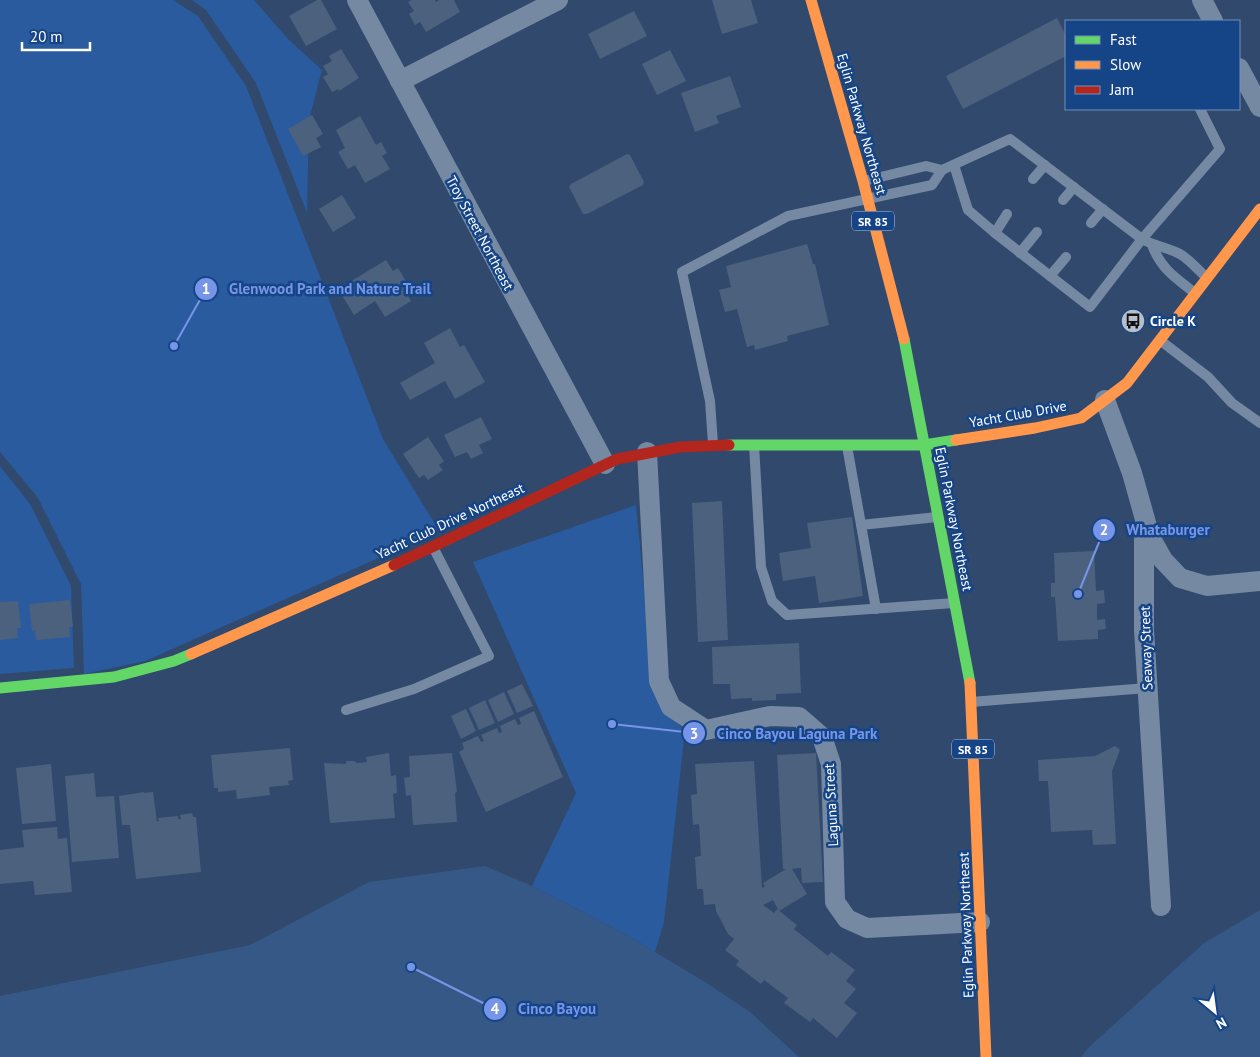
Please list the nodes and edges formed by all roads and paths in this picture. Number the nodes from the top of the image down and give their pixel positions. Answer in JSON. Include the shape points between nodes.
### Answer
{"nodes":[{"id":1,"x":356,"y":0,"type":"edge"},
{"id":2,"x":558,"y":0,"type":"edge"},
{"id":3,"x":811,"y":0,"type":"edge"},
{"id":4,"x":1202,"y":0,"type":"edge"},
{"id":5,"x":1212,"y":20,"type":"edge"},
{"id":6,"x":1240,"y":70,"type":"edge"},
{"id":7,"x":400,"y":81,"type":"junction"},
{"id":8,"x":1260,"y":107,"type":"edge"},
{"id":9,"x":1200,"y":110,"type":"edge"},
{"id":10,"x":954,"y":165,"type":"junction"},
{"id":11,"x":1045,"y":165,"type":"junction"},
{"id":12,"x":942,"y":170,"type":"junction"},
{"id":13,"x":1033,"y":180,"type":"dead end"},
{"id":14,"x":863,"y":181,"type":"junction"},
{"id":15,"x":1074,"y":187,"type":"junction"},
{"id":16,"x":867,"y":199,"type":"junction"},
{"id":17,"x":1063,"y":200,"type":"dead end"},
{"id":18,"x":1103,"y":209,"type":"junction"},
{"id":19,"x":1260,"y":209,"type":"edge"},
{"id":20,"x":1007,"y":214,"type":"dead end"},
{"id":21,"x":1091,"y":223,"type":"dead end"},
{"id":22,"x":1037,"y":232,"type":"dead end"},
{"id":23,"x":995,"y":233,"type":"junction"},
{"id":24,"x":1142,"y":239,"type":"junction"},
{"id":25,"x":1152,"y":245,"type":"junction"},
{"id":26,"x":1020,"y":253,"type":"junction"},
{"id":27,"x":1066,"y":257,"type":"dead end"},
{"id":28,"x":1050,"y":276,"type":"junction"},
{"id":29,"x":1207,"y":279,"type":"junction"},
{"id":30,"x":1196,"y":293,"type":"junction"},
{"id":31,"x":1160,"y":340,"type":"junction"},
{"id":32,"x":1105,"y":400,"type":"junction"},
{"id":33,"x":1260,"y":423,"type":"edge"},
{"id":34,"x":713,"y":445,"type":"junction"},
{"id":35,"x":754,"y":445,"type":"junction"},
{"id":36,"x":847,"y":445,"type":"junction"},
{"id":37,"x":924,"y":445,"type":"junction"},
{"id":38,"x":647,"y":452,"type":"junction"},
{"id":39,"x":605,"y":464,"type":"junction"},
{"id":40,"x":938,"y":517,"type":"junction"},
{"id":41,"x":861,"y":525,"type":"junction"},
{"id":42,"x":1149,"y":532,"type":"junction"},
{"id":43,"x":433,"y":546,"type":"junction"},
{"id":44,"x":1260,"y":581,"type":"edge"},
{"id":45,"x":954,"y":603,"type":"junction"},
{"id":46,"x":876,"y":609,"type":"junction"},
{"id":47,"x":0,"y":688,"type":"edge"},
{"id":48,"x":1147,"y":688,"type":"junction"},
{"id":49,"x":971,"y":702,"type":"junction"},
{"id":50,"x":346,"y":710,"type":"dead end"},
{"id":51,"x":1161,"y":906,"type":"dead end"},
{"id":52,"x":980,"y":922,"type":"junction"},
{"id":53,"x":986,"y":1057,"type":"edge"}],
"edges":[{"from":1,"to":7,"type":"street","name":"Troy Street Northeast"},
{"from":2,"to":7,"type":"street"},
{"from":3,"to":14,"type":"main road","name":"Eglin Parkway Northeast","number":"SR 85"},
{"from":4,"to":5,"type":"street"},
{"from":6,"to":8,"type":"street"},
{"from":7,"to":39,"type":"street","name":"Troy Street Northeast"},
{"from":9,"to":24,"type":"lane","via":[[1220,149]]},
{"from":10,"to":11,"type":"lane","via":[[1010,139]]},
{"from":10,"to":12,"type":"lane"},
{"from":10,"to":23,"type":"lane","via":[[968,210]]},
{"from":11,"to":13,"type":"lane"},
{"from":11,"to":15,"type":"lane"},
{"from":12,"to":14,"type":"lane","via":[[926,166]]},
{"from":12,"to":16,"type":"lane","via":[[932,185]]},
{"from":14,"to":16,"type":"main road","name":"Eglin Parkway Northeast","number":"SR 85"},
{"from":15,"to":17,"type":"lane"},
{"from":15,"to":18,"type":"lane"},
{"from":16,"to":34,"type":"lane","via":[[788,216],[682,272],[710,401]]},
{"from":16,"to":37,"type":"main road","name":"Eglin Parkway Northeast","number":"SR 85","via":[[907,350]]},
{"from":18,"to":21,"type":"lane"},
{"from":18,"to":24,"type":"lane"},
{"from":19,"to":29,"type":"main road","name":"Yacht Club Drive"},
{"from":20,"to":23,"type":"lane"},
{"from":22,"to":26,"type":"lane"},
{"from":23,"to":26,"type":"lane"},
{"from":24,"to":25,"type":"lane"},
{"from":24,"to":28,"type":"lane","via":[[1090,307]]},
{"from":25,"to":29,"type":"lane","via":[[1181,254]]},
{"from":25,"to":30,"type":"lane","via":[[1168,272]]},
{"from":26,"to":28,"type":"lane"},
{"from":27,"to":28,"type":"lane"},
{"from":29,"to":30,"type":"main road","name":"Yacht Club Drive"},
{"from":30,"to":31,"type":"main road","name":"Yacht Club Drive"},
{"from":31,"to":32,"type":"main road","name":"Yacht Club Drive","via":[[1127,383]]},
{"from":31,"to":33,"type":"lane"},
{"from":32,"to":37,"type":"main road","name":"Yacht Club Drive","via":[[1081,418]]},
{"from":32,"to":42,"type":"street","name":"Seaway Street","via":[[1132,473]]},
{"from":34,"to":35,"type":"main road","name":"Yacht Club Drive Northeast"},
{"from":34,"to":38,"type":"main road","name":"Yacht Club Drive Northeast"},
{"from":35,"to":36,"type":"main road","name":"Yacht Club Drive Northeast"},
{"from":35,"to":46,"type":"lane","via":[[761,567],[772,601],[787,615]]},
{"from":36,"to":37,"type":"main road","name":"Yacht Club Drive Northeast"},
{"from":36,"to":41,"type":"lane"},
{"from":37,"to":40,"type":"main road","name":"Eglin Parkway Northeast","number":"SR 85"},
{"from":38,"to":39,"type":"main road","name":"Yacht Club Drive Northeast"},
{"from":38,"to":52,"type":"street","name":"Laguna Street","via":[[659,681],[671,707],[706,730],[770,716],[799,717],[822,737],[831,764],[835,902],[846,919],[867,928]]},
{"from":39,"to":43,"type":"main road","name":"Yacht Club Drive Northeast"},
{"from":40,"to":41,"type":"lane"},
{"from":40,"to":45,"type":"main road","name":"Eglin Parkway Northeast","number":"SR 85"},
{"from":41,"to":46,"type":"lane"},
{"from":42,"to":44,"type":"street","via":[[1163,560],[1180,578],[1207,586]]},
{"from":42,"to":48,"type":"street","name":"Seaway Street","via":[[1144,536]]},
{"from":43,"to":47,"type":"main road","name":"Yacht Club Drive Northeast","via":[[174,661],[101,679]]},
{"from":43,"to":50,"type":"lane","via":[[489,656],[414,689]]},
{"from":45,"to":46,"type":"lane"},
{"from":45,"to":49,"type":"main road","name":"Eglin Parkway Northeast","number":"SR 85","via":[[970,681]]},
{"from":48,"to":49,"type":"lane"},
{"from":48,"to":51,"type":"street","name":"Seaway Street"},
{"from":49,"to":52,"type":"main road","name":"Eglin Parkway Northeast","number":"SR 85"},
{"from":52,"to":53,"type":"main road","name":"Eglin Parkway Northeast","number":"SR 85"}]}
